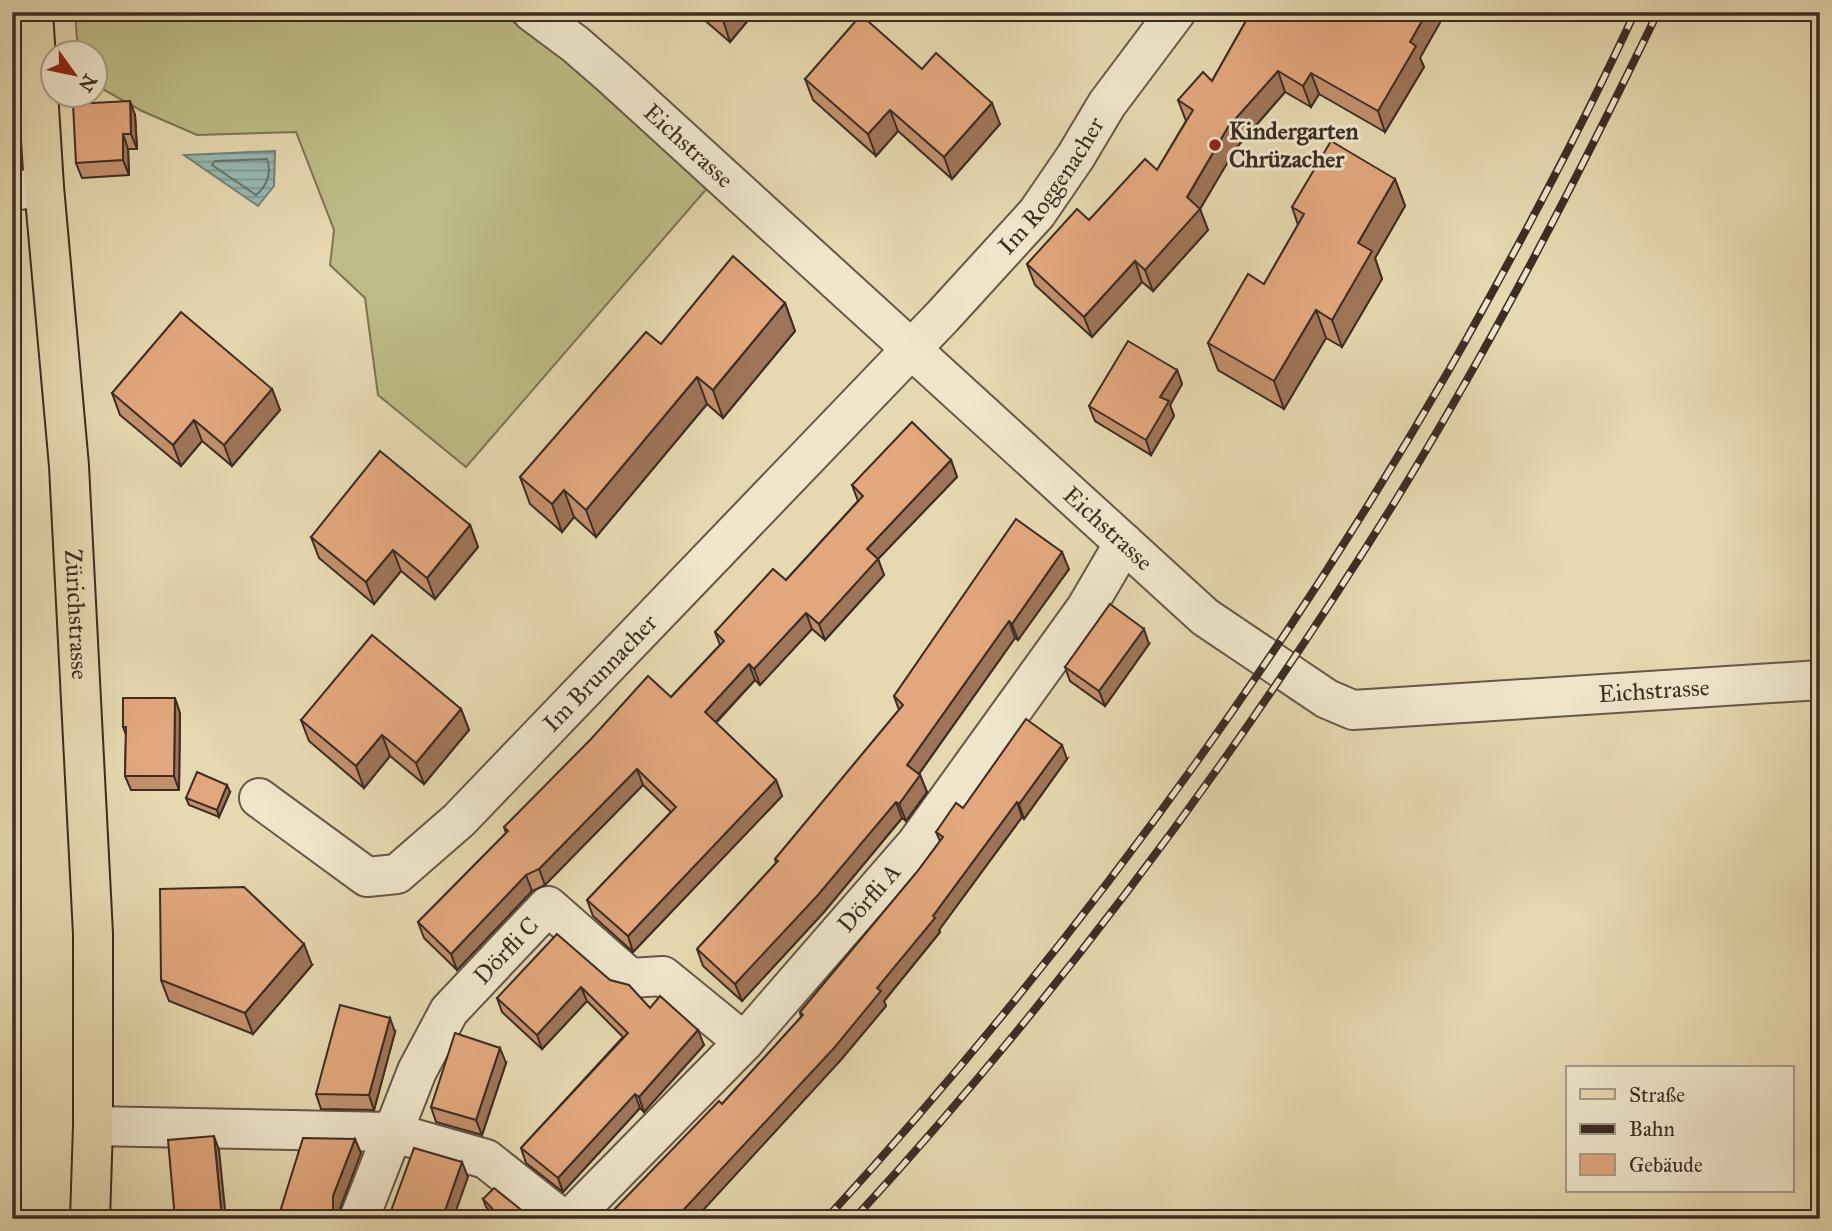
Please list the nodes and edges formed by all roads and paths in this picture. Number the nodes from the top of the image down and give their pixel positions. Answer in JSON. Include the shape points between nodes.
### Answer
{"nodes":[{"id":1,"x":33,"y":12,"type":"edge"},
{"id":2,"x":532,"y":12,"type":"edge"},
{"id":3,"x":1177,"y":12,"type":"edge"},
{"id":4,"x":28,"y":189,"type":"edge"},
{"id":5,"x":911,"y":349,"type":"junction"},
{"id":6,"x":1124,"y":543,"type":"junction"},
{"id":7,"x":1820,"y":680,"type":"edge"},
{"id":8,"x":259,"y":798,"type":"dead end"},
{"id":9,"x":744,"y":1042,"type":"junction"},
{"id":10,"x":93,"y":1126,"type":"junction"},
{"id":11,"x":391,"y":1132,"type":"junction"},
{"id":12,"x":90,"y":1219,"type":"edge"},
{"id":13,"x":359,"y":1219,"type":"edge"},
{"id":14,"x":562,"y":1219,"type":"edge"},
{"id":15,"x":570,"y":1219,"type":"edge"}],
"edges":[{"from":1,"to":4,"type":"main road","name":"Zürichstrasse"},
{"from":2,"to":5,"type":"street","name":"Eichstrasse","via":[[613,77]]},
{"from":3,"to":5,"type":"street","name":"Im Roggenacher","via":[[1107,104],[1037,213]]},
{"from":4,"to":10,"type":"main road","name":"Zürichstrasse","via":[[70,492],[93,934]]},
{"from":5,"to":6,"type":"street","name":"Eichstrasse"},
{"from":5,"to":8,"type":"street","name":"Im Brunnacher","via":[[458,820],[397,874],[367,877]]},
{"from":6,"to":7,"type":"street","name":"Eichstrasse","via":[[1205,617],[1326,699],[1353,710]]},
{"from":6,"to":9,"type":"street","name":"Dörfli A","via":[[1086,608],[916,844]]},
{"from":9,"to":11,"type":"street","name":"Dörfli C","via":[[663,976],[630,978],[548,906],[449,1011]]},
{"from":9,"to":15,"type":"street","name":"Dörfli A"},
{"from":10,"to":11,"type":"street"},
{"from":10,"to":12,"type":"main road","name":"Zürichstrasse"},
{"from":11,"to":13,"type":"street","name":"Dörfli C"},
{"from":11,"to":14,"type":"street","via":[[486,1159]]}]}
